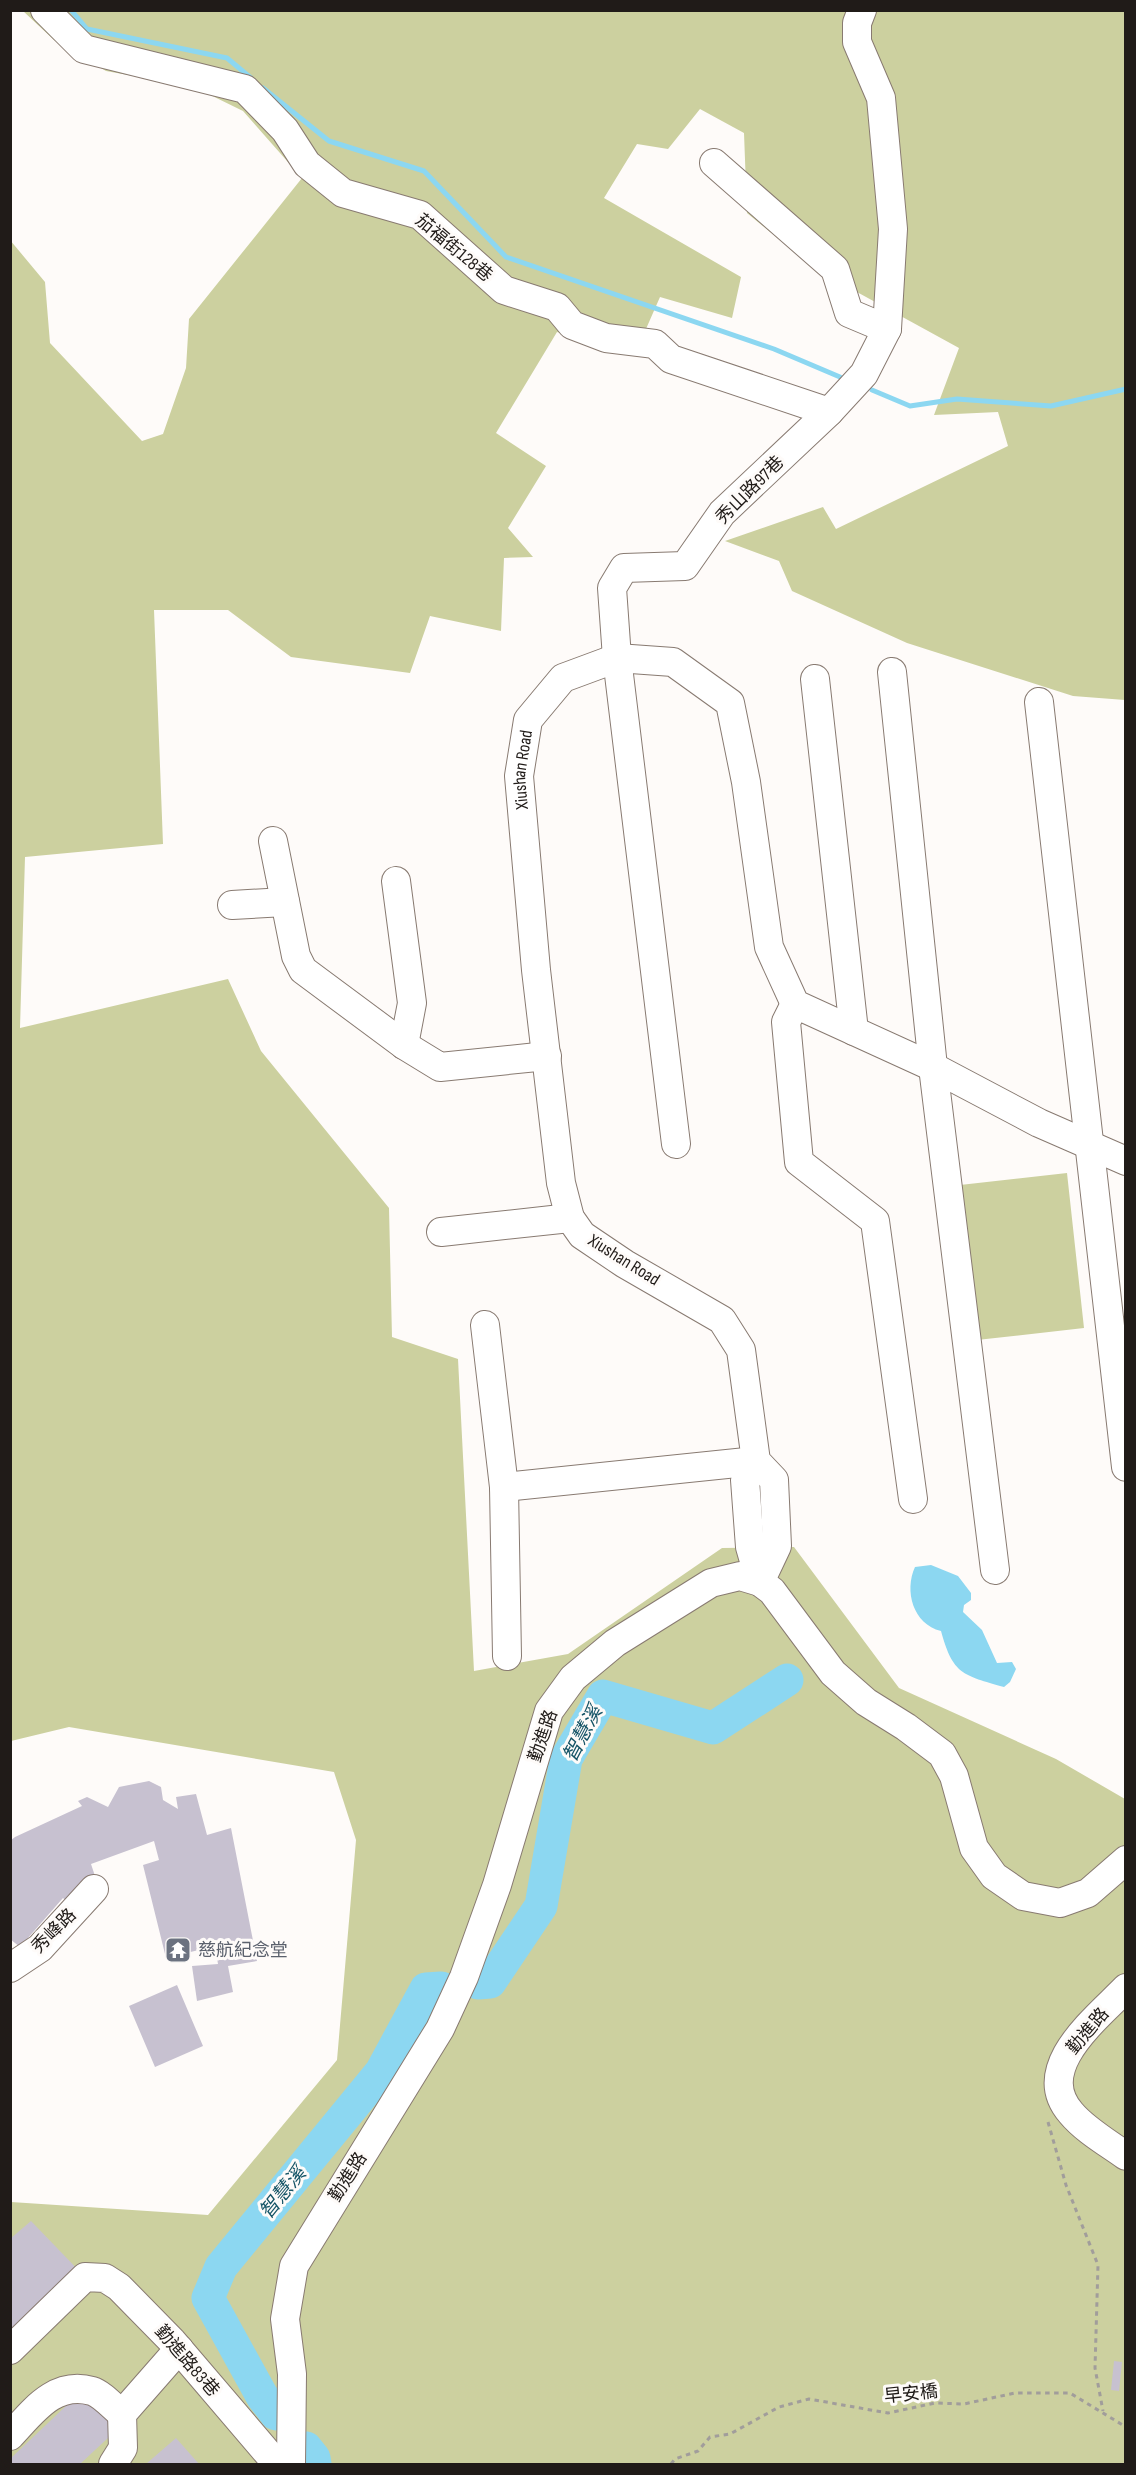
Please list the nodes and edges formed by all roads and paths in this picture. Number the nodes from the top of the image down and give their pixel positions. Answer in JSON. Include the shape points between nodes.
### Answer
{"nodes":[{"id":1,"x":45,"y":10,"type":"edge"},
{"id":2,"x":862,"y":10,"type":"edge"},
{"id":3,"x":714,"y":163,"type":"dead end"},
{"id":4,"x":887,"y":329,"type":"junction"},
{"id":5,"x":829,"y":412,"type":"junction"},
{"id":6,"x":617,"y":658,"type":"junction"},
{"id":7,"x":892,"y":672,"type":"dead end"},
{"id":8,"x":815,"y":679,"type":"dead end"},
{"id":9,"x":1039,"y":702,"type":"dead end"},
{"id":10,"x":273,"y":841,"type":"dead end"},
{"id":11,"x":396,"y":881,"type":"dead end"},
{"id":12,"x":285,"y":902,"type":"junction"},
{"id":13,"x":232,"y":905,"type":"dead end"},
{"id":14,"x":795,"y":1004,"type":"junction"},
{"id":15,"x":854,"y":1031,"type":"junction"},
{"id":16,"x":404,"y":1045,"type":"junction"},
{"id":17,"x":546,"y":1056,"type":"junction"},
{"id":18,"x":933,"y":1067,"type":"junction"},
{"id":19,"x":676,"y":1144,"type":"dead end"},
{"id":20,"x":1090,"y":1146,"type":"junction"},
{"id":21,"x":1125,"y":1161,"type":"edge"},
{"id":22,"x":570,"y":1218,"type":"junction"},
{"id":23,"x":441,"y":1232,"type":"dead end"},
{"id":24,"x":485,"y":1325,"type":"dead end"},
{"id":25,"x":756,"y":1461,"type":"junction"},
{"id":26,"x":1125,"y":1467,"type":"edge"},
{"id":27,"x":504,"y":1487,"type":"junction"},
{"id":28,"x":913,"y":1499,"type":"dead end"},
{"id":29,"x":995,"y":1570,"type":"dead end"},
{"id":30,"x":760,"y":1582,"type":"junction"},
{"id":31,"x":507,"y":1656,"type":"dead end"},
{"id":32,"x":1125,"y":1860,"type":"edge"},
{"id":33,"x":94,"y":1889,"type":"dead end"},
{"id":34,"x":10,"y":1968,"type":"edge"},
{"id":35,"x":1125,"y":1988,"type":"edge"},
{"id":36,"x":1059,"y":2087,"type":"junction"},
{"id":37,"x":1125,"y":2156,"type":"edge"},
{"id":38,"x":179,"y":2349,"type":"junction"},
{"id":39,"x":10,"y":2350,"type":"edge"},
{"id":40,"x":1103,"y":2411,"type":"junction"},
{"id":41,"x":122,"y":2414,"type":"junction"},
{"id":42,"x":1125,"y":2427,"type":"edge"},
{"id":43,"x":10,"y":2436,"type":"edge"},
{"id":44,"x":112,"y":2464,"type":"edge"},
{"id":45,"x":277,"y":2464,"type":"edge"},
{"id":46,"x":291,"y":2464,"type":"edge"},
{"id":47,"x":671,"y":2464,"type":"edge"}],
"edges":[{"from":1,"to":5,"type":"street","name":"茄福街128巷","via":[[84,49],[245,89],[285,130],[307,164],[343,193],[420,215],[504,290],[557,307],[572,325],[606,338],[655,344],[671,359]]},
{"from":2,"to":4,"type":"street","via":[[857,42],[881,98],[893,229]]},
{"from":3,"to":4,"type":"street","via":[[835,269],[849,313]]},
{"from":4,"to":5,"type":"street","via":[[864,374]]},
{"from":5,"to":6,"type":"street","name":"秀山路97巷","via":[[722,513],[685,566],[624,568],[612,588]]},
{"from":6,"to":14,"type":"street","name":"Xiushan Road","via":[[673,662],[729,703],[746,782],[769,947]]},
{"from":6,"to":17,"type":"street","name":"Xiushan Road","via":[[563,678],[528,720],[519,776]]},
{"from":6,"to":19,"type":"street"},
{"from":7,"to":18,"type":"street"},
{"from":8,"to":15,"type":"street"},
{"from":9,"to":20,"type":"street"},
{"from":10,"to":12,"type":"street"},
{"from":11,"to":16,"type":"street","via":[[412,1003]]},
{"from":12,"to":13,"type":"street"},
{"from":12,"to":16,"type":"street","via":[[296,956],[303,970]]},
{"from":14,"to":15,"type":"street"},
{"from":14,"to":28,"type":"street","via":[[786,1022],[799,1162],[875,1221]]},
{"from":15,"to":18,"type":"street"},
{"from":16,"to":17,"type":"street","via":[[440,1067]]},
{"from":17,"to":22,"type":"street","name":"Xiushan Road","via":[[561,1183]]},
{"from":18,"to":20,"type":"street"},
{"from":18,"to":29,"type":"street"},
{"from":20,"to":21,"type":"street"},
{"from":20,"to":26,"type":"street"},
{"from":22,"to":23,"type":"street"},
{"from":22,"to":25,"type":"street","name":"Xiushan Road","via":[[582,1234],[625,1264],[722,1320],[741,1350]]},
{"from":24,"to":27,"type":"street"},
{"from":25,"to":27,"type":"street"},
{"from":25,"to":30,"type":"street","via":[[774,1480],[777,1546]]},
{"from":27,"to":31,"type":"street"},
{"from":30,"to":32,"type":"street","via":[[772,1591],[833,1673],[866,1702],[942,1754],[954,1776],[974,1848],[994,1876],[1023,1896],[1060,1903],[1088,1893]]},
{"from":30,"to":46,"type":"street","name":"勤進路","via":[[740,1576],[711,1583],[615,1643],[573,1678],[549,1711],[497,1885],[440,2029],[294,2266],[285,2319],[292,2374]]},
{"from":33,"to":34,"type":"street","name":"秀峰路","via":[[40,1948]]},
{"from":35,"to":36,"type":"street","name":"勤進路","via":[[1068,2052],[1058,2073]]},
{"from":36,"to":37,"type":"street","via":[[1071,2114]]},
{"from":36,"to":40,"type":"path","via":[[1052,2096],[1048,2120],[1066,2185],[1098,2265],[1095,2368]]},
{"from":38,"to":39,"type":"street","name":"勤進路83巷","via":[[119,2287],[105,2278],[85,2277]]},
{"from":38,"to":41,"type":"street"},
{"from":38,"to":45,"type":"street","name":"勤進路83巷"},
{"from":40,"to":42,"type":"path","name":"早安橋"},
{"from":40,"to":47,"type":"path","name":"早安橋","via":[[1061,2392],[1015,2393],[888,2413],[809,2399],[779,2407],[730,2434],[710,2437],[698,2451]]},
{"from":41,"to":43,"type":"street","via":[[93,2391],[66,2391],[48,2397]]},
{"from":41,"to":44,"type":"street","via":[[123,2448]]}]}
